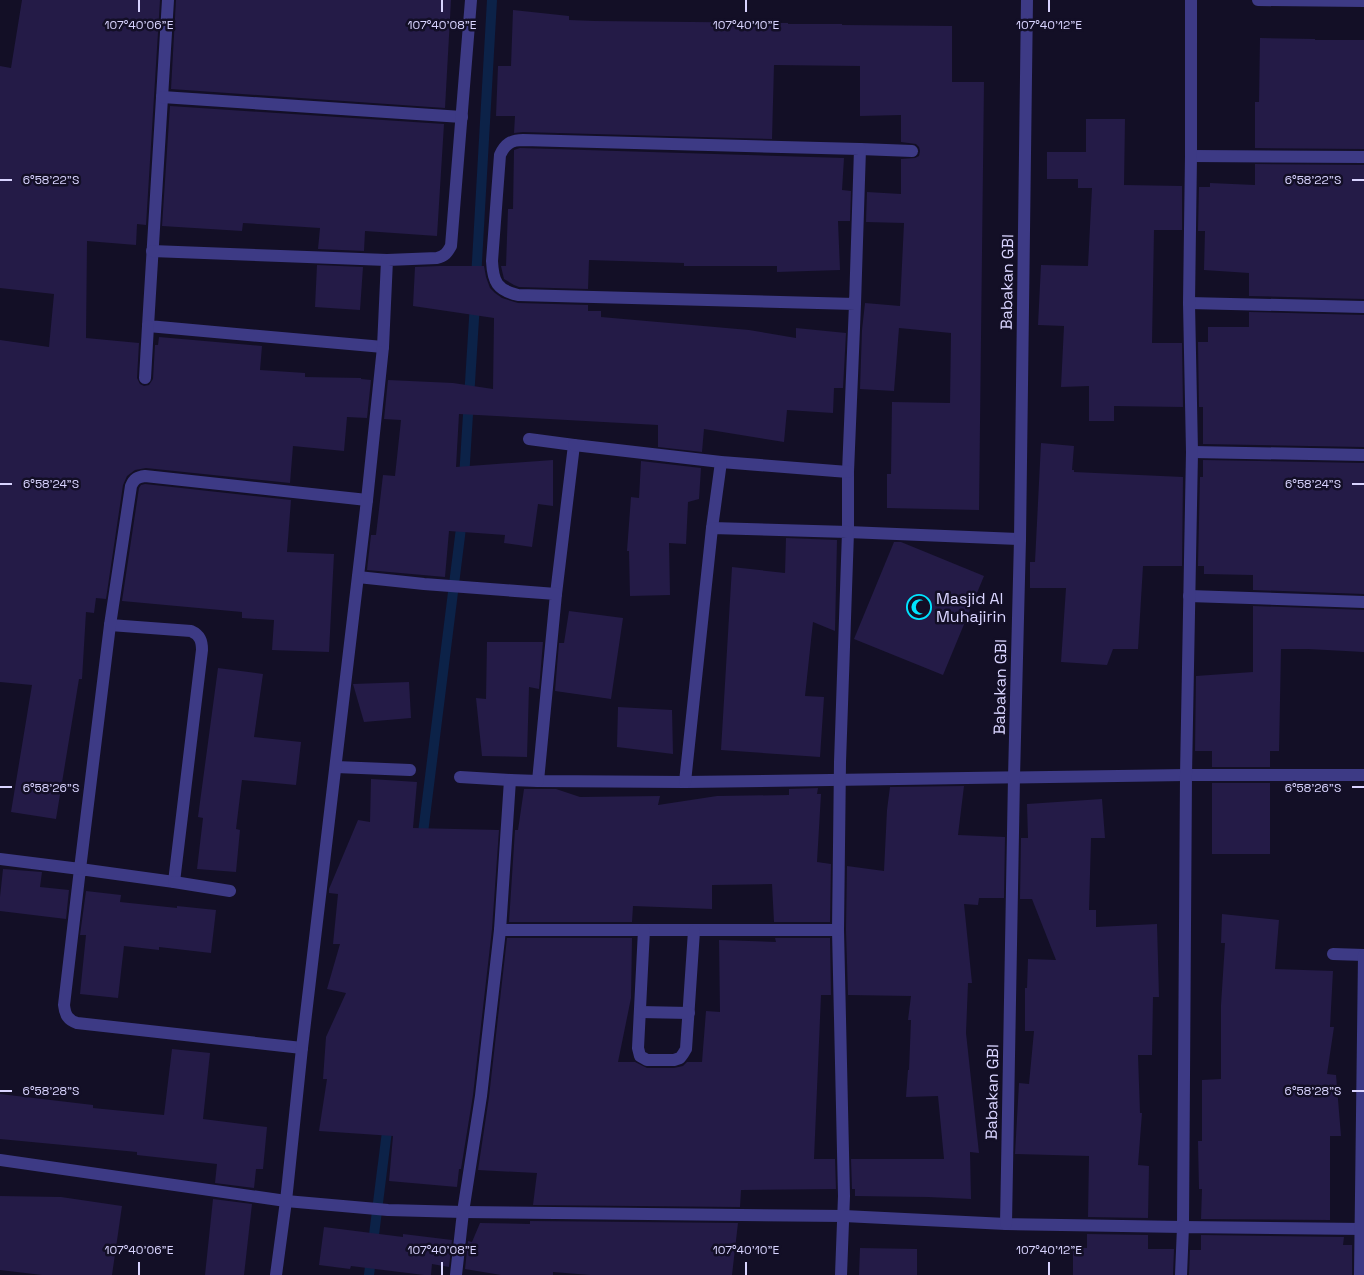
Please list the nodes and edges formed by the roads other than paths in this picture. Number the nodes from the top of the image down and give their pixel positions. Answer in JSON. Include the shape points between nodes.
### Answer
{"nodes":[{"id":1,"x":168,"y":0,"type":"edge"},
{"id":2,"x":471,"y":0,"type":"edge"},
{"id":3,"x":1027,"y":0,"type":"edge"},
{"id":4,"x":1191,"y":0,"type":"edge"},
{"id":5,"x":1258,"y":0,"type":"edge"},
{"id":6,"x":1364,"y":1,"type":"edge"},
{"id":7,"x":162,"y":98,"type":"junction"},
{"id":8,"x":462,"y":117,"type":"junction"},
{"id":9,"x":860,"y":149,"type":"junction"},
{"id":10,"x":912,"y":150,"type":"dead end"},
{"id":11,"x":1191,"y":156,"type":"junction"},
{"id":12,"x":1364,"y":157,"type":"edge"},
{"id":13,"x":152,"y":251,"type":"junction"},
{"id":14,"x":387,"y":260,"type":"junction"},
{"id":15,"x":1189,"y":303,"type":"junction"},
{"id":16,"x":855,"y":304,"type":"junction"},
{"id":17,"x":1364,"y":307,"type":"edge"},
{"id":18,"x":148,"y":326,"type":"junction"},
{"id":19,"x":383,"y":347,"type":"junction"},
{"id":20,"x":145,"y":378,"type":"dead end"},
{"id":21,"x":529,"y":439,"type":"dead end"},
{"id":22,"x":574,"y":445,"type":"junction"},
{"id":23,"x":1192,"y":452,"type":"junction"},
{"id":24,"x":1364,"y":455,"type":"edge"},
{"id":25,"x":720,"y":462,"type":"junction"},
{"id":26,"x":848,"y":472,"type":"junction"},
{"id":27,"x":367,"y":500,"type":"junction"},
{"id":28,"x":712,"y":528,"type":"junction"},
{"id":29,"x":848,"y":532,"type":"junction"},
{"id":30,"x":1020,"y":538,"type":"junction"},
{"id":31,"x":358,"y":577,"type":"junction"},
{"id":32,"x":556,"y":594,"type":"junction"},
{"id":33,"x":1189,"y":596,"type":"junction"},
{"id":34,"x":1364,"y":602,"type":"edge"},
{"id":35,"x":110,"y":625,"type":"junction"},
{"id":36,"x":336,"y":767,"type":"junction"},
{"id":37,"x":410,"y":770,"type":"dead end"},
{"id":38,"x":1186,"y":775,"type":"junction"},
{"id":39,"x":1364,"y":775,"type":"edge"},
{"id":40,"x":460,"y":777,"type":"dead end"},
{"id":41,"x":1014,"y":777,"type":"junction"},
{"id":42,"x":510,"y":780,"type":"junction"},
{"id":43,"x":538,"y":781,"type":"junction"},
{"id":44,"x":840,"y":781,"type":"junction"},
{"id":45,"x":685,"y":782,"type":"junction"},
{"id":46,"x":0,"y":859,"type":"edge"},
{"id":47,"x":80,"y":869,"type":"junction"},
{"id":48,"x":174,"y":882,"type":"junction"},
{"id":49,"x":230,"y":890,"type":"dead end"},
{"id":50,"x":500,"y":930,"type":"junction"},
{"id":51,"x":644,"y":930,"type":"junction"},
{"id":52,"x":838,"y":930,"type":"junction"},
{"id":53,"x":694,"y":931,"type":"junction"},
{"id":54,"x":1333,"y":954,"type":"dead end"},
{"id":55,"x":1364,"y":955,"type":"edge"},
{"id":56,"x":640,"y":1012,"type":"junction"},
{"id":57,"x":689,"y":1013,"type":"junction"},
{"id":58,"x":1364,"y":1041,"type":"edge"},
{"id":59,"x":302,"y":1048,"type":"junction"},
{"id":60,"x":0,"y":1160,"type":"edge"},
{"id":61,"x":286,"y":1202,"type":"junction"},
{"id":62,"x":463,"y":1212,"type":"junction"},
{"id":63,"x":844,"y":1216,"type":"junction"},
{"id":64,"x":1006,"y":1224,"type":"junction"},
{"id":65,"x":1182,"y":1227,"type":"junction"},
{"id":66,"x":1363,"y":1229,"type":"edge"},
{"id":67,"x":276,"y":1275,"type":"edge"},
{"id":68,"x":456,"y":1275,"type":"edge"},
{"id":69,"x":841,"y":1275,"type":"edge"},
{"id":70,"x":1181,"y":1275,"type":"edge"},
{"id":71,"x":1360,"y":1275,"type":"edge"}],
"edges":[{"from":1,"to":7,"type":"street"},
{"from":2,"to":8,"type":"street"},
{"from":3,"to":30,"type":"street","name":"Babakan GBI"},
{"from":4,"to":11,"type":"street"},
{"from":5,"to":6,"type":"street"},
{"from":7,"to":8,"type":"street"},
{"from":7,"to":13,"type":"street"},
{"from":8,"to":14,"type":"street","via":[[448,253],[437,258]]},
{"from":9,"to":10,"type":"street"},
{"from":9,"to":16,"type":"street"},
{"from":9,"to":16,"type":"street","via":[[515,140],[503,148],[500,155],[492,262],[498,285],[506,293],[518,295]]},
{"from":11,"to":12,"type":"street"},
{"from":11,"to":15,"type":"street"},
{"from":13,"to":14,"type":"street"},
{"from":13,"to":18,"type":"street"},
{"from":14,"to":19,"type":"street"},
{"from":15,"to":17,"type":"street"},
{"from":15,"to":23,"type":"street"},
{"from":16,"to":26,"type":"street"},
{"from":18,"to":19,"type":"street"},
{"from":18,"to":20,"type":"street"},
{"from":19,"to":27,"type":"street"},
{"from":21,"to":22,"type":"street"},
{"from":22,"to":25,"type":"street"},
{"from":22,"to":32,"type":"street"},
{"from":23,"to":24,"type":"street"},
{"from":23,"to":33,"type":"street"},
{"from":25,"to":26,"type":"street"},
{"from":25,"to":28,"type":"street"},
{"from":26,"to":29,"type":"street"},
{"from":27,"to":31,"type":"street"},
{"from":27,"to":35,"type":"street","via":[[137,477],[131,486]]},
{"from":28,"to":29,"type":"street"},
{"from":28,"to":45,"type":"street"},
{"from":29,"to":30,"type":"street"},
{"from":29,"to":44,"type":"street"},
{"from":30,"to":41,"type":"street","name":"Babakan GBI"},
{"from":31,"to":32,"type":"street"},
{"from":31,"to":36,"type":"street"},
{"from":32,"to":43,"type":"street"},
{"from":33,"to":34,"type":"street"},
{"from":33,"to":38,"type":"street"},
{"from":35,"to":47,"type":"street"},
{"from":35,"to":48,"type":"street","via":[[191,632],[202,642]]},
{"from":36,"to":37,"type":"street"},
{"from":36,"to":59,"type":"street"},
{"from":38,"to":39,"type":"street"},
{"from":38,"to":41,"type":"street"},
{"from":38,"to":65,"type":"street"},
{"from":40,"to":42,"type":"street"},
{"from":41,"to":44,"type":"street"},
{"from":41,"to":64,"type":"street","name":"Babakan GBI"},
{"from":42,"to":43,"type":"street"},
{"from":42,"to":50,"type":"street"},
{"from":43,"to":45,"type":"street"},
{"from":44,"to":45,"type":"street"},
{"from":44,"to":52,"type":"street"},
{"from":46,"to":47,"type":"street"},
{"from":47,"to":48,"type":"street"},
{"from":47,"to":59,"type":"street","via":[[64,1005],[70,1021]]},
{"from":48,"to":49,"type":"street"},
{"from":50,"to":51,"type":"street"},
{"from":50,"to":62,"type":"street","via":[[481,1096]]},
{"from":51,"to":53,"type":"street"},
{"from":51,"to":56,"type":"street"},
{"from":52,"to":53,"type":"street"},
{"from":52,"to":63,"type":"street"},
{"from":53,"to":57,"type":"street"},
{"from":54,"to":55,"type":"street"},
{"from":55,"to":58,"type":"street"},
{"from":56,"to":57,"type":"street"},
{"from":56,"to":57,"type":"street","via":[[638,1048],[640,1056],[647,1060],[680,1058],[686,1049]]},
{"from":58,"to":66,"type":"street"},
{"from":59,"to":61,"type":"street"},
{"from":60,"to":61,"type":"street"},
{"from":61,"to":62,"type":"street"},
{"from":61,"to":67,"type":"street"},
{"from":62,"to":63,"type":"street"},
{"from":62,"to":68,"type":"street"},
{"from":63,"to":64,"type":"street"},
{"from":63,"to":69,"type":"street"},
{"from":64,"to":65,"type":"street"},
{"from":65,"to":66,"type":"street"},
{"from":65,"to":70,"type":"street"},
{"from":66,"to":71,"type":"street"}]}
